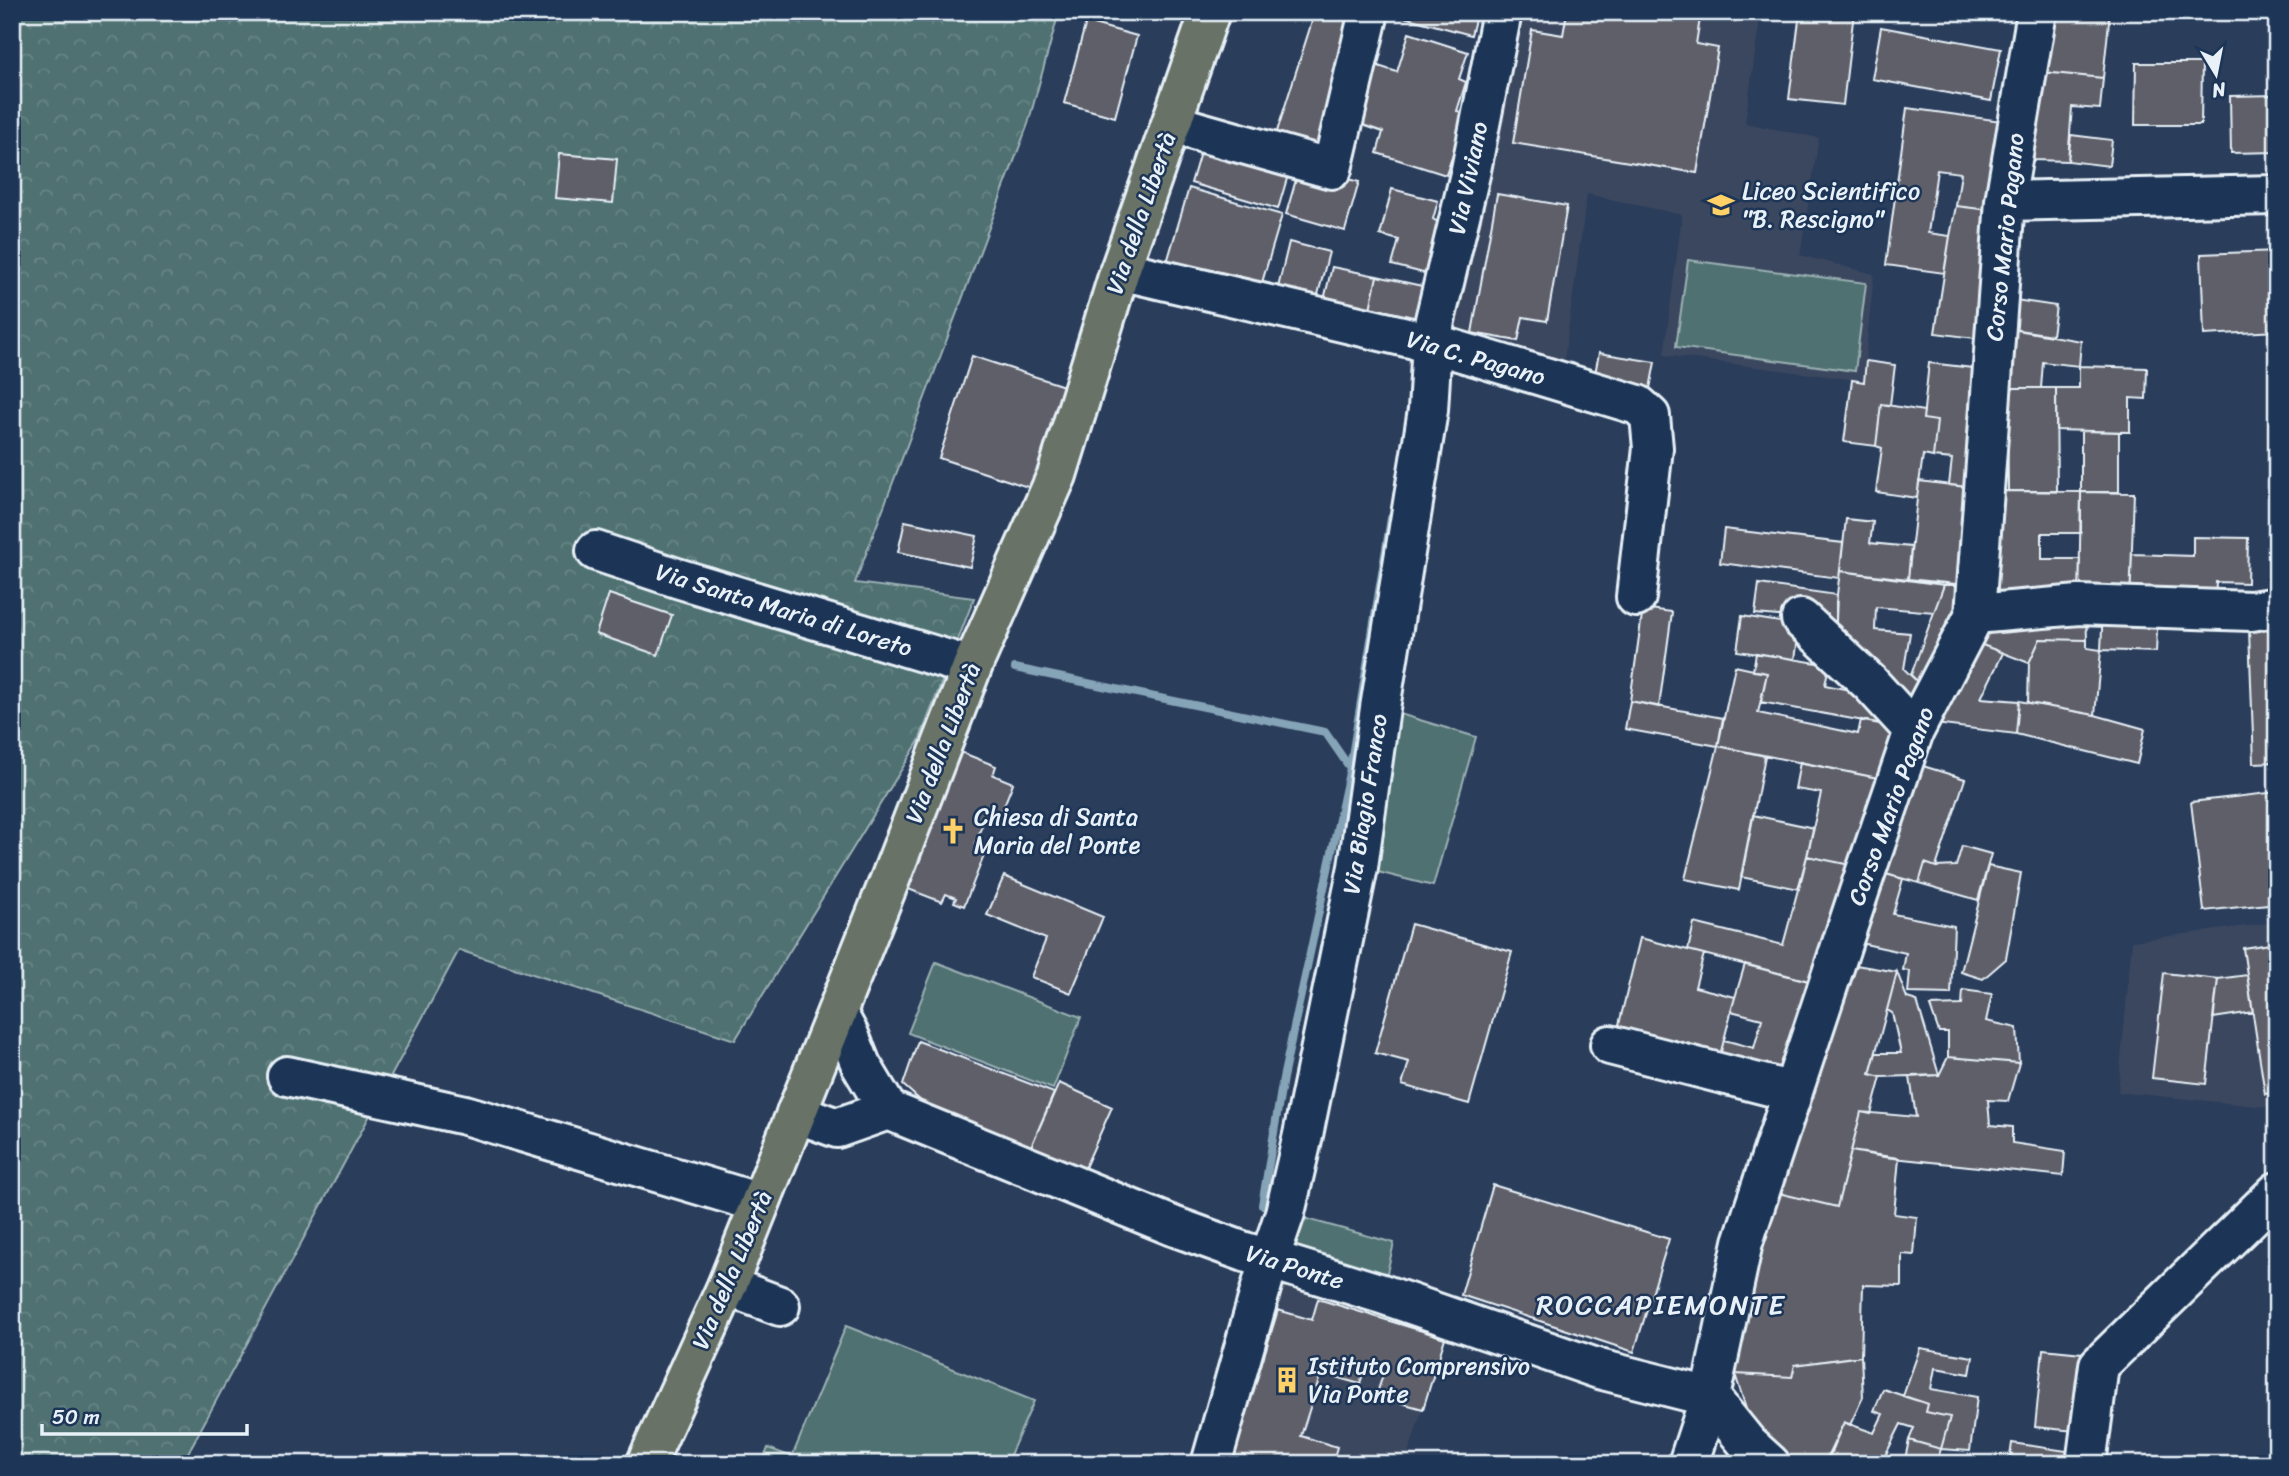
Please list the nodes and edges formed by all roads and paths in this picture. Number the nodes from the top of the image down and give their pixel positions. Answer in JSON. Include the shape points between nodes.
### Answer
{"nodes":[{"id":1,"x":1210,"y":12,"type":"edge"},
{"id":2,"x":1369,"y":12,"type":"edge"},
{"id":3,"x":1502,"y":12,"type":"edge"},
{"id":4,"x":2036,"y":12,"type":"edge"},
{"id":5,"x":1172,"y":124,"type":"junction"},
{"id":6,"x":2277,"y":195,"type":"edge"},
{"id":7,"x":2004,"y":201,"type":"junction"},
{"id":8,"x":1120,"y":270,"type":"junction"},
{"id":9,"x":1432,"y":343,"type":"junction"},
{"id":10,"x":596,"y":551,"type":"dead end"},
{"id":11,"x":1636,"y":597,"type":"dead end"},
{"id":12,"x":2264,"y":609,"type":"edge"},
{"id":13,"x":1975,"y":614,"type":"junction"},
{"id":14,"x":1801,"y":619,"type":"dead end"},
{"id":15,"x":972,"y":667,"type":"junction"},
{"id":16,"x":1914,"y":731,"type":"junction"},
{"id":17,"x":837,"y":1013,"type":"junction"},
{"id":18,"x":1610,"y":1045,"type":"dead end"},
{"id":19,"x":820,"y":1052,"type":"junction"},
{"id":20,"x":861,"y":1065,"type":"junction"},
{"id":21,"x":287,"y":1076,"type":"dead end"},
{"id":22,"x":1793,"y":1092,"type":"junction"},
{"id":23,"x":888,"y":1110,"type":"junction"},
{"id":24,"x":796,"y":1113,"type":"junction"},
{"id":25,"x":2277,"y":1192,"type":"edge"},
{"id":26,"x":760,"y":1203,"type":"junction"},
{"id":27,"x":1269,"y":1260,"type":"junction"},
{"id":28,"x":727,"y":1286,"type":"junction"},
{"id":29,"x":780,"y":1306,"type":"dead end"},
{"id":30,"x":1710,"y":1397,"type":"junction"},
{"id":31,"x":646,"y":1464,"type":"edge"},
{"id":32,"x":1211,"y":1464,"type":"edge"},
{"id":33,"x":1688,"y":1464,"type":"edge"},
{"id":34,"x":1770,"y":1464,"type":"edge"},
{"id":35,"x":2086,"y":1464,"type":"edge"}],
"edges":[{"from":1,"to":5,"type":"main road","name":"Via della Libertà"},
{"from":2,"to":5,"type":"street","via":[[1332,169]]},
{"from":3,"to":9,"type":"street","name":"Via Viviano"},
{"from":4,"to":7,"type":"street","name":"Corso Mario Pagano"},
{"from":5,"to":8,"type":"main road","name":"Via della Libertà"},
{"from":6,"to":7,"type":"street"},
{"from":7,"to":13,"type":"street","name":"Corso Mario Pagano"},
{"from":8,"to":9,"type":"street","name":"Via C. Pagano"},
{"from":8,"to":15,"type":"main road","name":"Via della Libertà","via":[[1057,475]]},
{"from":9,"to":11,"type":"street","name":"Via C. Pagano","via":[[1638,405],[1650,416],[1653,448]]},
{"from":9,"to":27,"type":"street","name":"Via Biagio Franco","via":[[1428,410],[1357,867],[1303,1135]]},
{"from":10,"to":15,"type":"street","name":"Via Santa Maria di Loreto"},
{"from":12,"to":13,"type":"street","via":[[2080,605]]},
{"from":13,"to":16,"type":"street","name":"Corso Mario Pagano"},
{"from":14,"to":16,"type":"street"},
{"from":15,"to":17,"type":"main road","name":"Via della Libertà"},
{"from":16,"to":22,"type":"street","name":"Corso Mario Pagano"},
{"from":17,"to":19,"type":"main road","name":"Via della Libertà"},
{"from":17,"to":20,"type":"street"},
{"from":18,"to":22,"type":"street"},
{"from":19,"to":20,"type":"street","via":[[844,1052]]},
{"from":19,"to":24,"type":"main road","name":"Via della Libertà"},
{"from":20,"to":23,"type":"street"},
{"from":21,"to":26,"type":"street","via":[[465,1115]]},
{"from":22,"to":30,"type":"street","name":"Corso Mario Pagano","via":[[1743,1242]]},
{"from":23,"to":24,"type":"street","via":[[837,1128]]},
{"from":23,"to":27,"type":"street","name":"Via Ponte","via":[[1173,1226]]},
{"from":24,"to":26,"type":"main road","name":"Via della Libertà"},
{"from":25,"to":35,"type":"street","via":[[2099,1365]]},
{"from":26,"to":28,"type":"main road","name":"Via della Libertà"},
{"from":27,"to":30,"type":"street","name":"Via Ponte","via":[[1599,1369]]},
{"from":27,"to":32,"type":"street","name":"Via Biagio Franco"},
{"from":28,"to":29,"type":"street"},
{"from":28,"to":31,"type":"main road","name":"Via della Libertà"},
{"from":30,"to":33,"type":"street","name":"Corso Mario Pagano"},
{"from":30,"to":34,"type":"street"}]}
